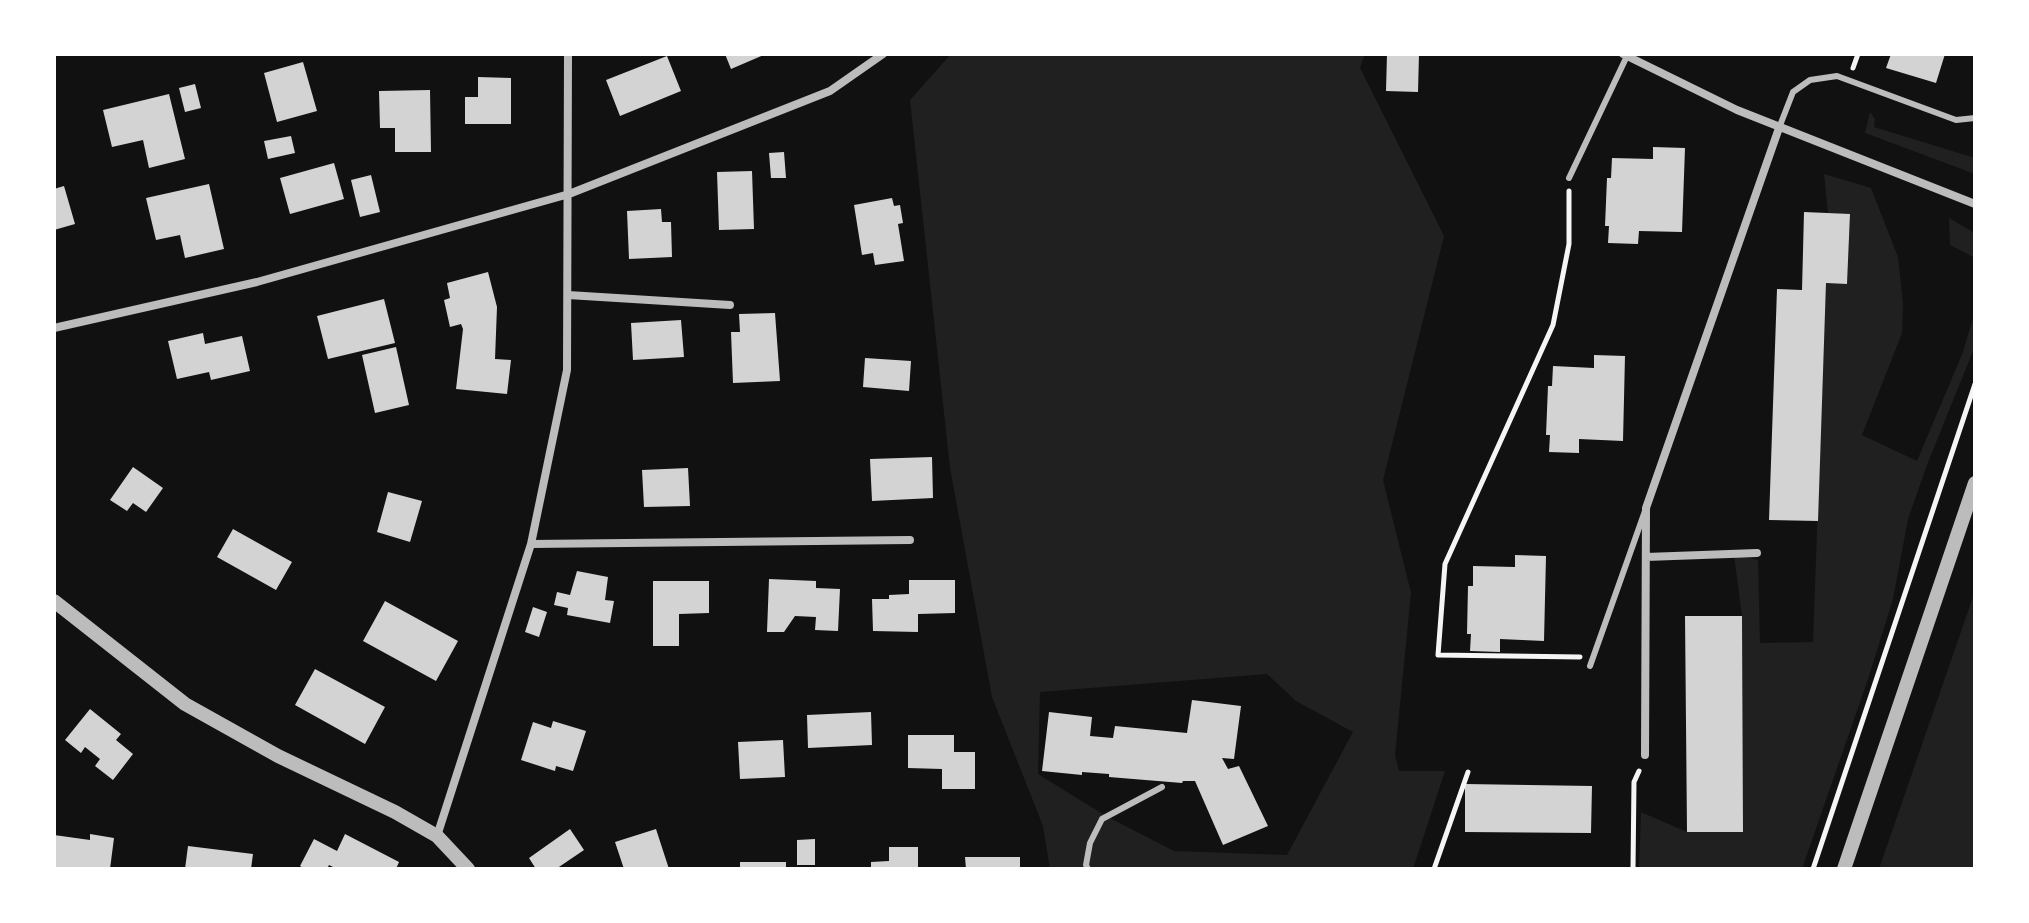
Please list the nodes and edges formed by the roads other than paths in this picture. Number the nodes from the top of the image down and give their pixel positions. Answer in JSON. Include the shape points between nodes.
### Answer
{"nodes":[{"id":1,"x":568,"y":54,"type":"edge"},
{"id":2,"x":883,"y":54,"type":"edge"},
{"id":3,"x":1626,"y":55,"type":"edge"},
{"id":4,"x":1975,"y":118,"type":"edge"},
{"id":5,"x":1779,"y":128,"type":"junction"},
{"id":6,"x":1569,"y":178,"type":"road end"},
{"id":7,"x":569,"y":194,"type":"junction"},
{"id":8,"x":1975,"y":204,"type":"edge"},
{"id":9,"x":568,"y":295,"type":"junction"},
{"id":10,"x":730,"y":305,"type":"dead end"},
{"id":11,"x":54,"y":328,"type":"edge"},
{"id":12,"x":1975,"y":483,"type":"edge"},
{"id":13,"x":1646,"y":508,"type":"junction"},
{"id":14,"x":910,"y":540,"type":"dead end"},
{"id":15,"x":531,"y":544,"type":"junction"},
{"id":16,"x":1757,"y":553,"type":"dead end"},
{"id":17,"x":1646,"y":557,"type":"junction"},
{"id":18,"x":54,"y":601,"type":"edge"},
{"id":19,"x":1590,"y":666,"type":"dead end"},
{"id":20,"x":1645,"y":755,"type":"road end"},
{"id":21,"x":1162,"y":787,"type":"dead end"},
{"id":22,"x":437,"y":836,"type":"junction"},
{"id":23,"x":468,"y":869,"type":"edge"},
{"id":24,"x":1088,"y":869,"type":"edge"},
{"id":25,"x":1844,"y":869,"type":"edge"}],
"edges":[{"from":1,"to":7,"type":"street"},
{"from":2,"to":7,"type":"street","via":[[830,91]]},
{"from":3,"to":5,"type":"street"},
{"from":3,"to":6,"type":"lane"},
{"from":4,"to":5,"type":"lane","via":[[1956,120],[1837,76],[1810,80],[1793,92]]},
{"from":5,"to":8,"type":"street"},
{"from":5,"to":13,"type":"street"},
{"from":7,"to":9,"type":"street"},
{"from":7,"to":11,"type":"street","via":[[257,282]]},
{"from":9,"to":10,"type":"street"},
{"from":9,"to":15,"type":"street","via":[[567,370]]},
{"from":12,"to":25,"type":"street"},
{"from":13,"to":17,"type":"street"},
{"from":13,"to":19,"type":"lane"},
{"from":14,"to":15,"type":"street"},
{"from":15,"to":22,"type":"street"},
{"from":16,"to":17,"type":"street"},
{"from":17,"to":20,"type":"street"},
{"from":18,"to":22,"type":"street","via":[[185,704]]},
{"from":21,"to":24,"type":"lane","via":[[1102,819],[1090,843]]},
{"from":22,"to":23,"type":"street"}]}
